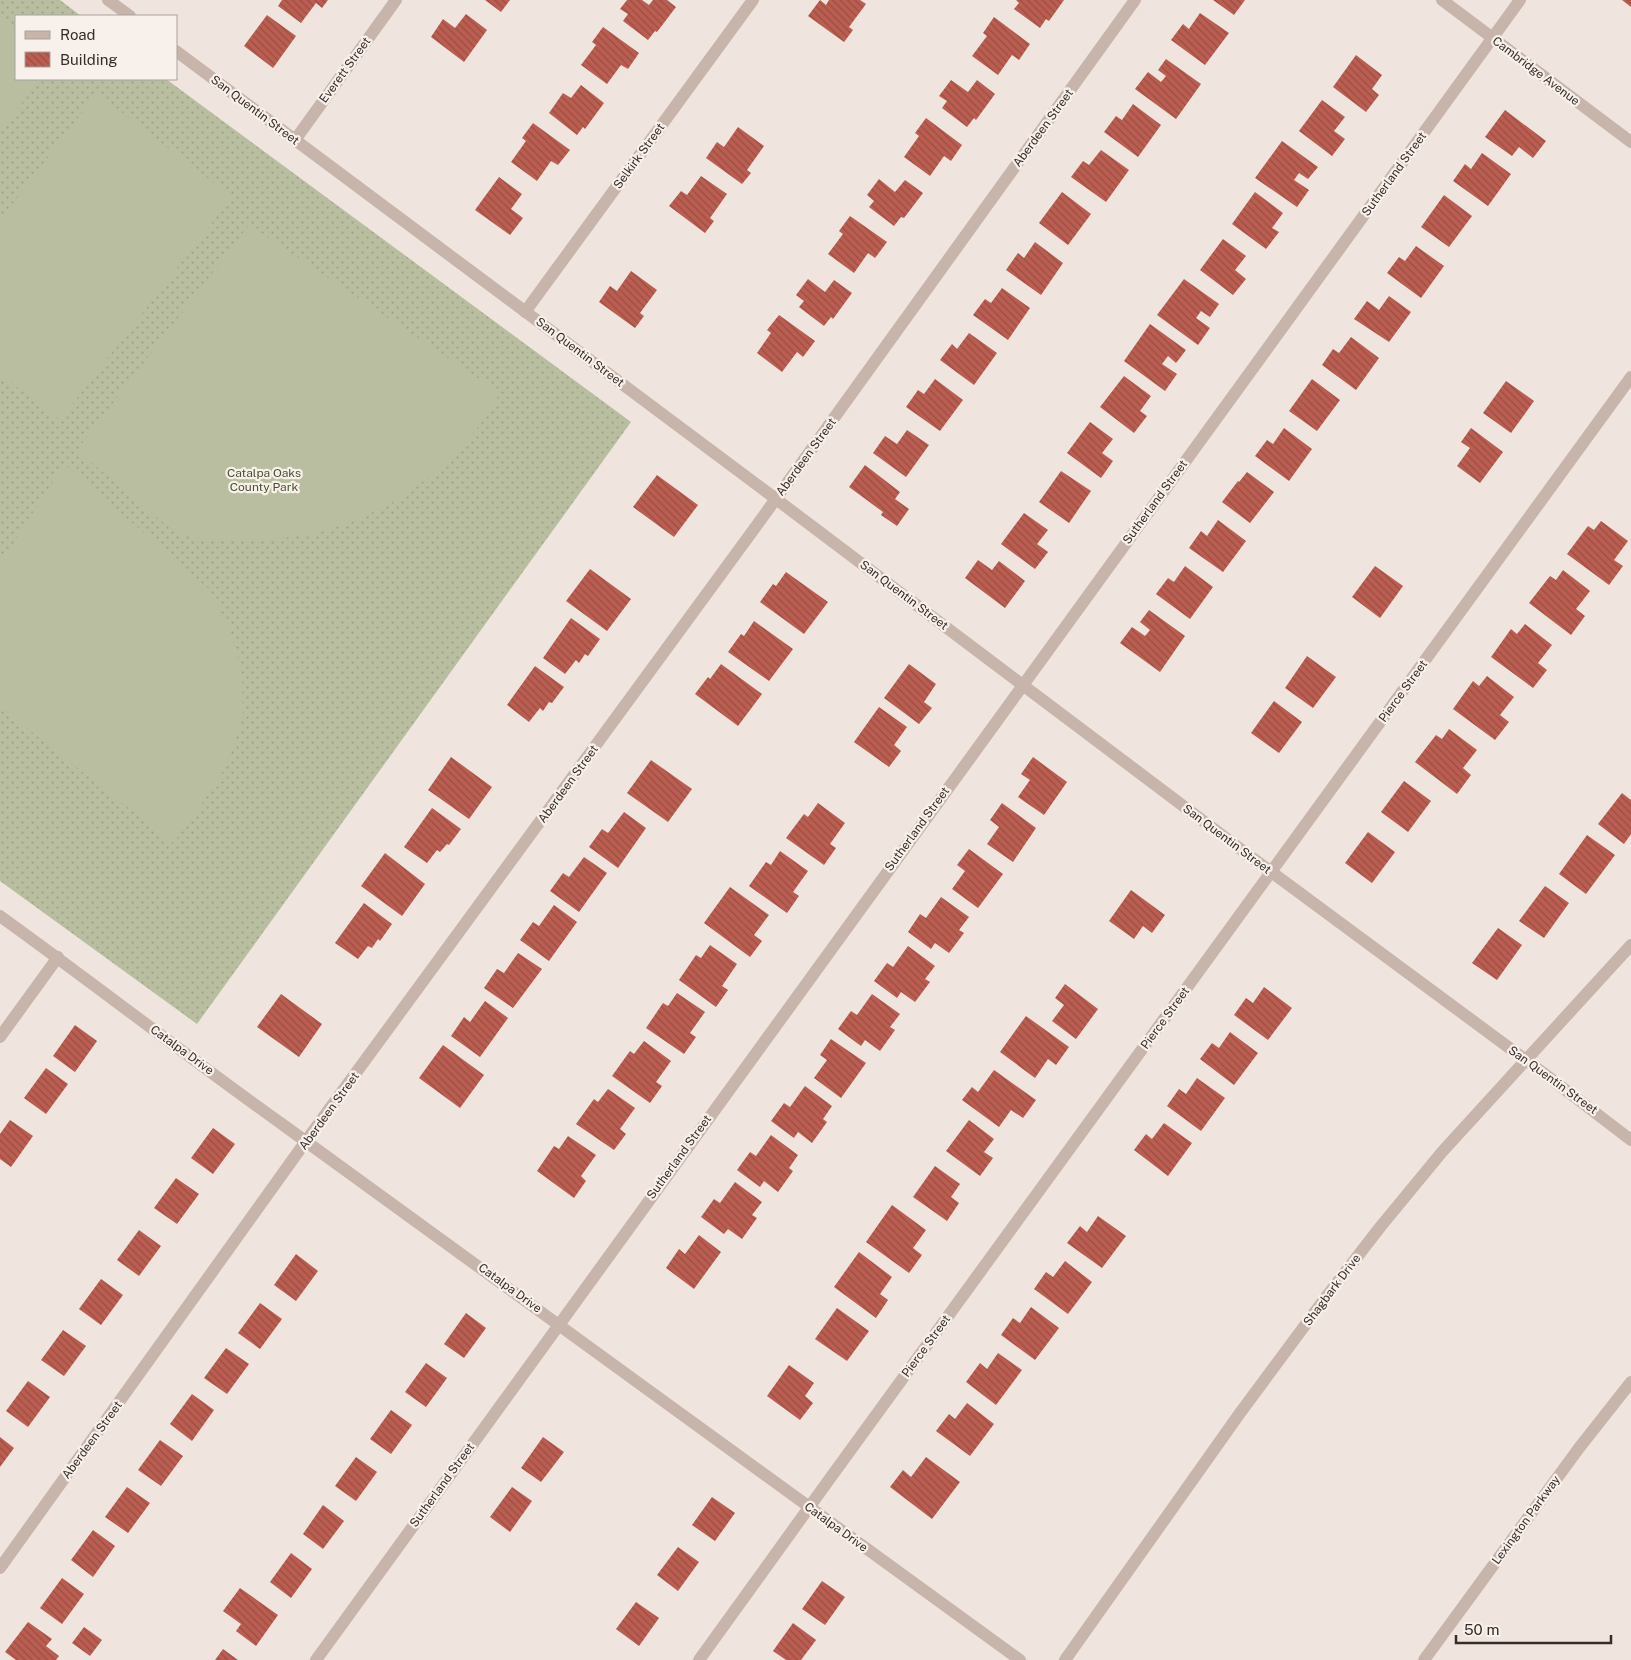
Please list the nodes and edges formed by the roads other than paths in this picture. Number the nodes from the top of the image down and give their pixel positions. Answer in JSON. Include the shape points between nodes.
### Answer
{"nodes":[{"id":1,"x":108,"y":0,"type":"edge"},
{"id":2,"x":396,"y":0,"type":"edge"},
{"id":3,"x":753,"y":0,"type":"edge"},
{"id":4,"x":1135,"y":0,"type":"edge"},
{"id":5,"x":1442,"y":0,"type":"edge"},
{"id":6,"x":1520,"y":0,"type":"edge"},
{"id":7,"x":129,"y":15,"type":"edge"},
{"id":8,"x":1492,"y":38,"type":"junction"},
{"id":9,"x":178,"y":52,"type":"edge"},
{"id":10,"x":295,"y":140,"type":"junction"},
{"id":11,"x":1631,"y":142,"type":"edge"},
{"id":12,"x":526,"y":312,"type":"junction"},
{"id":13,"x":1631,"y":377,"type":"edge"},
{"id":14,"x":775,"y":499,"type":"junction"},
{"id":15,"x":1023,"y":684,"type":"junction"},
{"id":16,"x":1271,"y":873,"type":"junction"},
{"id":17,"x":0,"y":916,"type":"edge"},
{"id":18,"x":1631,"y":945,"type":"edge"},
{"id":19,"x":58,"y":957,"type":"junction"},
{"id":20,"x":0,"y":1037,"type":"edge"},
{"id":21,"x":1526,"y":1060,"type":"junction"},
{"id":22,"x":1631,"y":1140,"type":"edge"},
{"id":23,"x":306,"y":1142,"type":"junction"},
{"id":24,"x":559,"y":1324,"type":"junction"},
{"id":25,"x":1631,"y":1382,"type":"edge"},
{"id":26,"x":810,"y":1508,"type":"junction"},
{"id":27,"x":0,"y":1568,"type":"edge"},
{"id":28,"x":316,"y":1660,"type":"edge"},
{"id":29,"x":700,"y":1660,"type":"edge"},
{"id":30,"x":1020,"y":1660,"type":"edge"},
{"id":31,"x":1065,"y":1660,"type":"edge"},
{"id":32,"x":1424,"y":1660,"type":"edge"}],
"edges":[{"from":1,"to":7,"type":"street"},
{"from":2,"to":10,"type":"street","name":"Everett Street"},
{"from":3,"to":12,"type":"street","name":"Selkirk Street"},
{"from":4,"to":14,"type":"street","name":"Aberdeen Street"},
{"from":5,"to":8,"type":"street","name":"Cambridge Avenue"},
{"from":6,"to":8,"type":"street","name":"Sutherland Street"},
{"from":8,"to":11,"type":"street","name":"Cambridge Avenue"},
{"from":8,"to":15,"type":"street","name":"Sutherland Street"},
{"from":9,"to":10,"type":"street","name":"San Quentin Street"},
{"from":10,"to":12,"type":"street","name":"San Quentin Street"},
{"from":12,"to":14,"type":"street","name":"San Quentin Street"},
{"from":13,"to":16,"type":"street","name":"Pierce Street"},
{"from":14,"to":15,"type":"street","name":"San Quentin Street"},
{"from":14,"to":23,"type":"street","name":"Aberdeen Street"},
{"from":15,"to":16,"type":"street","name":"San Quentin Street"},
{"from":15,"to":24,"type":"street","name":"Sutherland Street"},
{"from":16,"to":21,"type":"street","name":"San Quentin Street"},
{"from":16,"to":26,"type":"street","name":"Pierce Street"},
{"from":17,"to":19,"type":"street","name":"Catalpa Drive"},
{"from":18,"to":21,"type":"street","name":"Shagbark Drive"},
{"from":19,"to":20,"type":"street"},
{"from":19,"to":23,"type":"street","name":"Catalpa Drive"},
{"from":21,"to":22,"type":"street","name":"San Quentin Street"},
{"from":21,"to":31,"type":"street","name":"Shagbark Drive","via":[[1442,1152],[1326,1297]]},
{"from":23,"to":24,"type":"street","name":"Catalpa Drive"},
{"from":23,"to":27,"type":"street","name":"Aberdeen Street"},
{"from":24,"to":26,"type":"street","name":"Catalpa Drive"},
{"from":24,"to":28,"type":"street","name":"Sutherland Street"},
{"from":25,"to":32,"type":"street","name":"Lexington Parkway","via":[[1568,1462]]},
{"from":26,"to":29,"type":"street","name":"Pierce Street"},
{"from":26,"to":30,"type":"street","name":"Catalpa Drive"}]}
